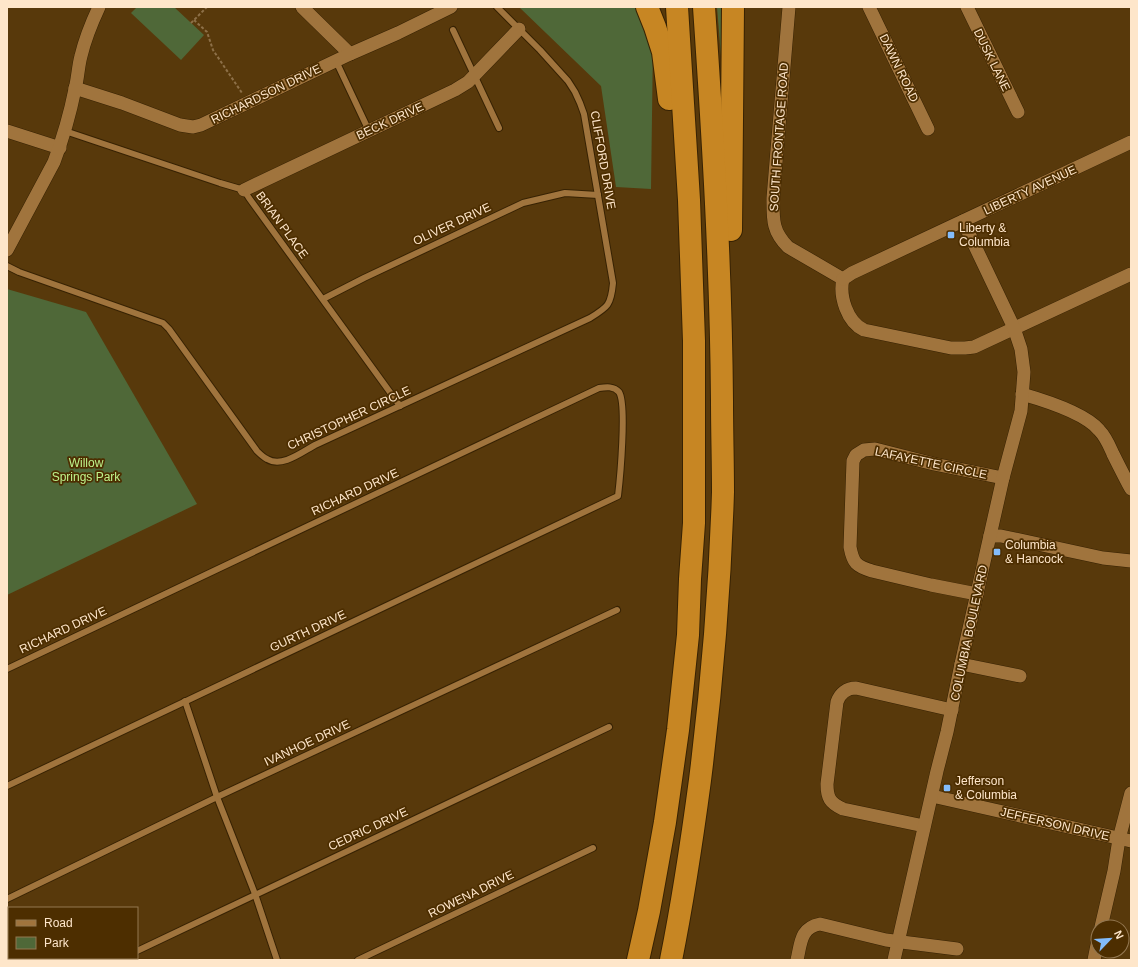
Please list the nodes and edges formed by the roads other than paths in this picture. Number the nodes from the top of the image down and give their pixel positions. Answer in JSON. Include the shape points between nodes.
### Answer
{"nodes":[{"id":1,"x":100,"y":7,"type":"edge"},
{"id":2,"x":302,"y":7,"type":"edge"},
{"id":3,"x":451,"y":7,"type":"edge"},
{"id":4,"x":497,"y":7,"type":"edge"},
{"id":5,"x":647,"y":7,"type":"edge"},
{"id":6,"x":676,"y":7,"type":"edge"},
{"id":7,"x":704,"y":7,"type":"edge"},
{"id":8,"x":733,"y":7,"type":"edge"},
{"id":9,"x":789,"y":7,"type":"edge"},
{"id":10,"x":869,"y":7,"type":"edge"},
{"id":11,"x":967,"y":7,"type":"edge"},
{"id":12,"x":519,"y":29,"type":"junction"},
{"id":13,"x":453,"y":30,"type":"dead end"},
{"id":14,"x":350,"y":54,"type":"junction"},
{"id":15,"x":336,"y":61,"type":"junction"},
{"id":16,"x":475,"y":75,"type":"junction"},
{"id":17,"x":75,"y":88,"type":"junction"},
{"id":18,"x":1018,"y":112,"type":"dead end"},
{"id":19,"x":499,"y":128,"type":"dead end"},
{"id":20,"x":928,"y":129,"type":"dead end"},
{"id":21,"x":7,"y":131,"type":"edge"},
{"id":22,"x":66,"y":131,"type":"junction"},
{"id":23,"x":369,"y":131,"type":"junction"},
{"id":24,"x":1131,"y":142,"type":"edge"},
{"id":25,"x":60,"y":148,"type":"junction"},
{"id":26,"x":244,"y":190,"type":"junction"},
{"id":27,"x":598,"y":195,"type":"junction"},
{"id":28,"x":964,"y":221,"type":"junction"},
{"id":29,"x":7,"y":250,"type":"edge"},
{"id":30,"x":7,"y":266,"type":"edge"},
{"id":31,"x":1131,"y":274,"type":"edge"},
{"id":32,"x":843,"y":279,"type":"junction"},
{"id":33,"x":323,"y":299,"type":"junction"},
{"id":34,"x":610,"y":299,"type":"joint"},
{"id":35,"x":1014,"y":328,"type":"junction"},
{"id":36,"x":694,"y":341,"type":"junction"},
{"id":37,"x":722,"y":368,"type":"junction"},
{"id":38,"x":1022,"y":394,"type":"junction"},
{"id":39,"x":400,"y":406,"type":"junction"},
{"id":40,"x":1003,"y":478,"type":"junction"},
{"id":41,"x":1131,"y":489,"type":"edge"},
{"id":42,"x":618,"y":496,"type":"joint"},
{"id":43,"x":990,"y":536,"type":"junction"},
{"id":44,"x":1131,"y":561,"type":"edge"},
{"id":45,"x":977,"y":594,"type":"junction"},
{"id":46,"x":617,"y":610,"type":"dead end"},
{"id":47,"x":961,"y":664,"type":"junction"},
{"id":48,"x":7,"y":669,"type":"edge"},
{"id":49,"x":1020,"y":676,"type":"dead end"},
{"id":50,"x":185,"y":701,"type":"junction"},
{"id":51,"x":952,"y":710,"type":"junction"},
{"id":52,"x":609,"y":727,"type":"dead end"},
{"id":53,"x":7,"y":786,"type":"edge"},
{"id":54,"x":1131,"y":794,"type":"edge"},
{"id":55,"x":932,"y":796,"type":"junction"},
{"id":56,"x":217,"y":797,"type":"junction"},
{"id":57,"x":924,"y":826,"type":"junction"},
{"id":58,"x":1125,"y":840,"type":"edge"},
{"id":59,"x":593,"y":848,"type":"dead end"},
{"id":60,"x":255,"y":894,"type":"junction"},
{"id":61,"x":7,"y":899,"type":"edge"},
{"id":62,"x":1103,"y":919,"type":"edge"},
{"id":63,"x":898,"y":941,"type":"junction"},
{"id":64,"x":957,"y":949,"type":"dead end"},
{"id":65,"x":138,"y":951,"type":"edge"},
{"id":66,"x":277,"y":960,"type":"edge"},
{"id":67,"x":358,"y":960,"type":"edge"},
{"id":68,"x":638,"y":960,"type":"edge"},
{"id":69,"x":671,"y":960,"type":"edge"},
{"id":70,"x":797,"y":960,"type":"edge"},
{"id":71,"x":894,"y":960,"type":"edge"}],
"edges":[{"from":1,"to":17,"type":"street","via":[[81,56]]},
{"from":2,"to":14,"type":"street"},
{"from":3,"to":14,"type":"street","name":"RICHARDSON DRIVE"},
{"from":4,"to":12,"type":"lane","name":"CLIFFORD DRIVE"},
{"from":5,"to":36,"type":"highway","via":[[663,52],[667,78]]},
{"from":6,"to":36,"type":"highway","via":[[689,200]]},
{"from":7,"to":37,"type":"highway","via":[[718,235]]},
{"from":8,"to":37,"type":"highway","via":[[731,255]]},
{"from":9,"to":32,"type":"street","name":"SOUTH FRONTAGE ROAD","via":[[773,198],[775,228],[780,239],[788,247]]},
{"from":10,"to":20,"type":"street","name":"DAWN ROAD"},
{"from":11,"to":18,"type":"street","name":"DUSK LANE"},
{"from":12,"to":16,"type":"street","name":"BECK DRIVE"},
{"from":12,"to":27,"type":"lane","name":"CLIFFORD DRIVE","via":[[568,81],[575,92],[584,114]]},
{"from":13,"to":16,"type":"lane"},
{"from":14,"to":15,"type":"street","name":"RICHARDSON DRIVE"},
{"from":15,"to":17,"type":"street","name":"RICHARDSON DRIVE","via":[[193,127],[180,126]]},
{"from":15,"to":23,"type":"lane"},
{"from":16,"to":19,"type":"lane"},
{"from":16,"to":23,"type":"street","name":"BECK DRIVE","via":[[455,90]]},
{"from":17,"to":22,"type":"street"},
{"from":21,"to":25,"type":"street"},
{"from":22,"to":25,"type":"street"},
{"from":22,"to":26,"type":"lane","name":"BRIAN PLACE"},
{"from":23,"to":26,"type":"street","name":"BECK DRIVE"},
{"from":24,"to":28,"type":"street","name":"LIBERTY AVENUE"},
{"from":25,"to":29,"type":"street"},
{"from":26,"to":33,"type":"lane","name":"BRIAN PLACE"},
{"from":27,"to":33,"type":"lane","name":"OLIVER DRIVE","via":[[565,193],[523,203]]},
{"from":27,"to":34,"type":"lane","name":"CLIFFORD DRIVE","via":[[613,283]]},
{"from":28,"to":32,"type":"street","name":"LIBERTY AVENUE"},
{"from":28,"to":35,"type":"street","name":"COLUMBIA BOULEVARD"},
{"from":30,"to":39,"type":"lane","name":"CHRISTOPHER CIRCLE","via":[[163,323],[257,451],[272,461],[287,460]]},
{"from":31,"to":35,"type":"street"},
{"from":32,"to":35,"type":"street","via":[[842,294],[847,310],[858,328],[864,330],[951,348],[965,348],[974,347]]},
{"from":33,"to":39,"type":"lane","name":"BRIAN PLACE"},
{"from":34,"to":39,"type":"lane","name":"CHRISTOPHER CIRCLE","via":[[604,309],[590,318]]},
{"from":35,"to":38,"type":"street","name":"COLUMBIA BOULEVARD","via":[[1021,349],[1024,372]]},
{"from":36,"to":68,"type":"highway","via":[[694,523],[688,635],[665,822]]},
{"from":37,"to":69,"type":"highway","via":[[723,490],[719,583],[708,720],[691,847]]},
{"from":38,"to":40,"type":"street","name":"COLUMBIA BOULEVARD","via":[[1021,411]]},
{"from":38,"to":41,"type":"street","via":[[1078,415],[1099,429]]},
{"from":40,"to":43,"type":"street","name":"COLUMBIA BOULEVARD"},
{"from":40,"to":45,"type":"street","name":"LAFAYETTE CIRCLE","via":[[875,449],[864,450],[853,460],[850,547],[852,559],[863,568],[872,571]]},
{"from":42,"to":48,"type":"lane","name":"RICHARD DRIVE","via":[[621,466],[621,398],[615,388],[599,388]]},
{"from":42,"to":50,"type":"lane","name":"GURTH DRIVE"},
{"from":43,"to":44,"type":"street"},
{"from":43,"to":45,"type":"street","name":"COLUMBIA BOULEVARD"},
{"from":45,"to":47,"type":"street","name":"COLUMBIA BOULEVARD"},
{"from":46,"to":56,"type":"lane","name":"IVANHOE DRIVE"},
{"from":47,"to":49,"type":"street"},
{"from":47,"to":51,"type":"street","name":"COLUMBIA BOULEVARD"},
{"from":50,"to":53,"type":"lane","name":"GURTH DRIVE"},
{"from":50,"to":56,"type":"lane"},
{"from":51,"to":55,"type":"street","name":"COLUMBIA BOULEVARD"},
{"from":51,"to":57,"type":"street","via":[[856,688],[842,692],[837,702],[827,784],[830,801],[843,809]]},
{"from":52,"to":60,"type":"lane","name":"CEDRIC DRIVE"},
{"from":54,"to":58,"type":"street"},
{"from":55,"to":57,"type":"street","name":"COLUMBIA BOULEVARD"},
{"from":55,"to":58,"type":"street","name":"JEFFERSON DRIVE"},
{"from":56,"to":60,"type":"lane"},
{"from":56,"to":61,"type":"lane","name":"IVANHOE DRIVE"},
{"from":57,"to":63,"type":"street","name":"COLUMBIA BOULEVARD"},
{"from":58,"to":62,"type":"street","via":[[1114,870]]},
{"from":59,"to":67,"type":"lane","name":"ROWENA DRIVE"},
{"from":60,"to":65,"type":"lane","name":"CEDRIC DRIVE"},
{"from":60,"to":66,"type":"lane"},
{"from":63,"to":64,"type":"street"},
{"from":63,"to":70,"type":"street","via":[[820,924],[807,929],[802,937]]},
{"from":63,"to":71,"type":"street","name":"COLUMBIA BOULEVARD"}]}
